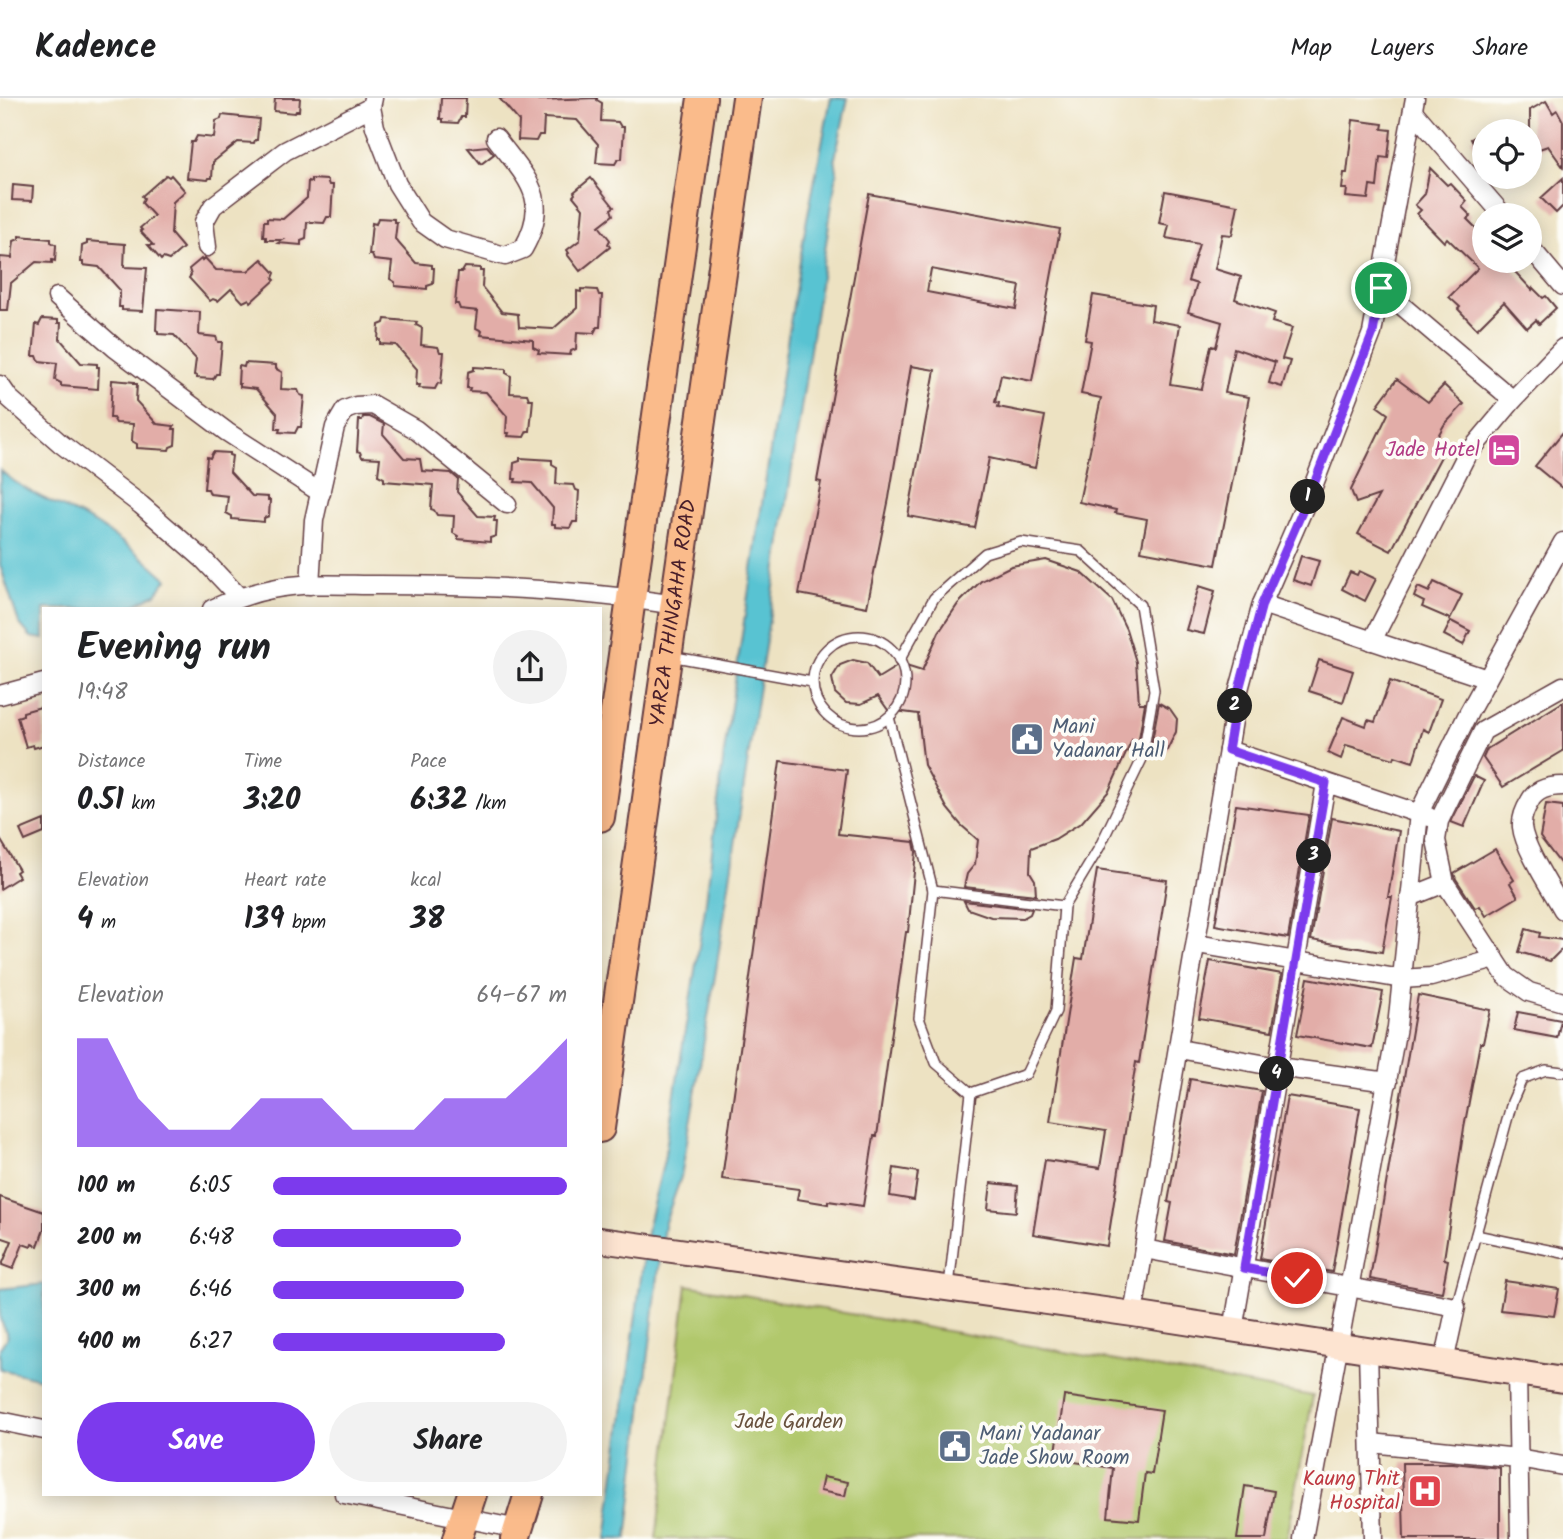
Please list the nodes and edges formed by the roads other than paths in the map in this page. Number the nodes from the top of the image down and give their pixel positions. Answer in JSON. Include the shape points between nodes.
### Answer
{"nodes":[{"id":1,"x":702,"y":98,"type":"edge"},
{"id":2,"x":747,"y":98,"type":"edge"},
{"id":3,"x":372,"y":102,"type":"edge"},
{"id":4,"x":1414,"y":104,"type":"edge"},
{"id":5,"x":496,"y":138,"type":"dead end"},
{"id":6,"x":1493,"y":203,"type":"edge"},
{"id":7,"x":207,"y":247,"type":"dead end"},
{"id":8,"x":1542,"y":261,"type":"edge"},
{"id":9,"x":1563,"y":286,"type":"edge"},
{"id":10,"x":1381,"y":288,"type":"junction"},
{"id":11,"x":57,"y":296,"type":"dead end"},
{"id":12,"x":1563,"y":348,"type":"edge"},
{"id":13,"x":0,"y":385,"type":"edge"},
{"id":14,"x":1513,"y":400,"type":"junction"},
{"id":15,"x":321,"y":493,"type":"junction"},
{"id":16,"x":507,"y":504,"type":"dead end"},
{"id":17,"x":1561,"y":551,"type":"edge"},
{"id":18,"x":310,"y":585,"type":"junction"},
{"id":19,"x":239,"y":597,"type":"junction"},
{"id":20,"x":631,"y":598,"type":"junction"},
{"id":21,"x":1262,"y":604,"type":"junction"},
{"id":22,"x":675,"y":605,"type":"junction"},
{"id":23,"x":216,"y":607,"type":"edge"},
{"id":24,"x":1372,"y":641,"type":"junction"},
{"id":25,"x":667,"y":655,"type":"junction"},
{"id":26,"x":899,"y":661,"type":"junction"},
{"id":27,"x":1487,"y":679,"type":"junction"},
{"id":28,"x":812,"y":682,"type":"junction"},
{"id":29,"x":42,"y":684,"type":"edge"},
{"id":30,"x":1563,"y":686,"type":"edge"},
{"id":31,"x":0,"y":695,"type":"edge"},
{"id":32,"x":889,"y":717,"type":"junction"},
{"id":33,"x":1462,"y":724,"type":"junction"},
{"id":34,"x":1483,"y":731,"type":"junction"},
{"id":35,"x":1228,"y":750,"type":"junction"},
{"id":36,"x":1326,"y":783,"type":"junction"},
{"id":37,"x":1563,"y":786,"type":"edge"},
{"id":38,"x":602,"y":803,"type":"edge"},
{"id":39,"x":1419,"y":813,"type":"junction"},
{"id":40,"x":1439,"y":821,"type":"junction"},
{"id":41,"x":1445,"y":883,"type":"junction"},
{"id":42,"x":933,"y":890,"type":"junction"},
{"id":43,"x":1410,"y":897,"type":"junction"},
{"id":44,"x":1064,"y":906,"type":"junction"},
{"id":45,"x":1563,"y":910,"type":"edge"},
{"id":46,"x":1197,"y":944,"type":"junction"},
{"id":47,"x":1495,"y":959,"type":"junction"},
{"id":48,"x":1296,"y":961,"type":"junction"},
{"id":49,"x":1402,"y":979,"type":"junction"},
{"id":50,"x":1563,"y":1002,"type":"edge"},
{"id":51,"x":1178,"y":1049,"type":"junction"},
{"id":52,"x":1278,"y":1067,"type":"junction"},
{"id":53,"x":1563,"y":1072,"type":"edge"},
{"id":54,"x":1388,"y":1082,"type":"junction"},
{"id":55,"x":971,"y":1093,"type":"junction"},
{"id":56,"x":602,"y":1114,"type":"edge"},
{"id":57,"x":1476,"y":1235,"type":"junction"},
{"id":58,"x":602,"y":1240,"type":"edge"},
{"id":59,"x":1144,"y":1249,"type":"junction"},
{"id":60,"x":1563,"y":1253,"type":"edge"},
{"id":61,"x":1244,"y":1268,"type":"junction"},
{"id":62,"x":949,"y":1289,"type":"junction"},
{"id":63,"x":1350,"y":1289,"type":"junction"},
{"id":64,"x":1456,"y":1307,"type":"junction"},
{"id":65,"x":1133,"y":1314,"type":"junction"},
{"id":66,"x":1233,"y":1330,"type":"junction"},
{"id":67,"x":1340,"y":1346,"type":"junction"},
{"id":68,"x":1368,"y":1350,"type":"junction"},
{"id":69,"x":1444,"y":1362,"type":"junction"},
{"id":70,"x":1517,"y":1373,"type":"junction"},
{"id":71,"x":1563,"y":1380,"type":"edge"},
{"id":72,"x":0,"y":1421,"type":"edge"},
{"id":73,"x":42,"y":1430,"type":"edge"},
{"id":74,"x":1371,"y":1443,"type":"junction"},
{"id":75,"x":1518,"y":1458,"type":"junction"},
{"id":76,"x":1563,"y":1466,"type":"edge"},
{"id":77,"x":354,"y":1496,"type":"edge"},
{"id":78,"x":529,"y":1496,"type":"edge"},
{"id":79,"x":464,"y":1518,"type":"edge"},
{"id":80,"x":516,"y":1534,"type":"edge"},
{"id":81,"x":1303,"y":1539,"type":"edge"},
{"id":82,"x":1373,"y":1539,"type":"edge"},
{"id":83,"x":1520,"y":1539,"type":"edge"}],
"edges":[{"from":1,"to":20,"type":"main road"},
{"from":2,"to":22,"type":"main road","name":"YARZA THINGAHA ROAD"},
{"from":3,"to":5,"type":"street","via":[[375,127],[397,184],[421,222],[445,239],[505,256],[523,249],[537,208],[531,184]]},
{"from":3,"to":7,"type":"street","via":[[285,151],[213,206],[204,222]]},
{"from":4,"to":6,"type":"street"},
{"from":4,"to":10,"type":"street"},
{"from":8,"to":9,"type":"street"},
{"from":10,"to":14,"type":"street"},
{"from":10,"to":21,"type":"street","via":[[1373,333]]},
{"from":11,"to":15,"type":"street","via":[[115,348],[228,432]]},
{"from":12,"to":14,"type":"street"},
{"from":13,"to":19,"type":"street","via":[[60,443],[204,559]]},
{"from":14,"to":24,"type":"street","via":[[1466,456]]},
{"from":15,"to":16,"type":"street","via":[[335,427],[345,410],[373,405],[415,429]]},
{"from":15,"to":18,"type":"street","via":[[314,520]]},
{"from":17,"to":27,"type":"street"},
{"from":18,"to":19,"type":"street"},
{"from":18,"to":20,"type":"street","via":[[444,585]]},
{"from":19,"to":23,"type":"street"},
{"from":20,"to":22,"type":"street"},
{"from":20,"to":38,"type":"main road"},
{"from":21,"to":24,"type":"street"},
{"from":21,"to":35,"type":"street"},
{"from":22,"to":25,"type":"main road","name":"YARZA THINGAHA ROAD"},
{"from":24,"to":27,"type":"street"},
{"from":25,"to":28,"type":"lane"},
{"from":25,"to":56,"type":"main road","name":"YARZA THINGAHA ROAD"},
{"from":26,"to":28,"type":"lane","via":[[877,640],[847,638],[822,655]]},
{"from":26,"to":32,"type":"lane","via":[[904,691]]},
{"from":26,"to":44,"type":"lane","via":[[934,598],[985,553],[1021,542],[1081,551],[1140,605],[1154,690],[1142,759],[1099,848]]},
{"from":27,"to":33,"type":"street"},
{"from":28,"to":32,"type":"lane","via":[[824,712],[841,724],[860,728]]},
{"from":29,"to":31,"type":"street"},
{"from":30,"to":34,"type":"street"},
{"from":32,"to":42,"type":"lane"},
{"from":33,"to":34,"type":"street"},
{"from":33,"to":39,"type":"street"},
{"from":34,"to":40,"type":"street"},
{"from":35,"to":36,"type":"street"},
{"from":35,"to":46,"type":"street"},
{"from":36,"to":39,"type":"street"},
{"from":36,"to":48,"type":"street"},
{"from":37,"to":45,"type":"street","via":[[1532,796],[1522,826]]},
{"from":39,"to":40,"type":"street"},
{"from":39,"to":43,"type":"street"},
{"from":40,"to":41,"type":"street","via":[[1436,840]]},
{"from":41,"to":43,"type":"street"},
{"from":41,"to":47,"type":"street"},
{"from":42,"to":44,"type":"lane"},
{"from":42,"to":55,"type":"lane","via":[[919,1018],[936,1063]]},
{"from":43,"to":49,"type":"street"},
{"from":44,"to":55,"type":"lane","via":[[1056,1011],[1026,1074]]},
{"from":46,"to":48,"type":"street"},
{"from":46,"to":51,"type":"street"},
{"from":47,"to":49,"type":"street","via":[[1431,977]]},
{"from":47,"to":50,"type":"street","via":[[1506,976],[1529,992]]},
{"from":48,"to":49,"type":"street"},
{"from":48,"to":52,"type":"street"},
{"from":49,"to":54,"type":"street"},
{"from":51,"to":52,"type":"street"},
{"from":51,"to":59,"type":"street"},
{"from":52,"to":54,"type":"street"},
{"from":52,"to":61,"type":"street"},
{"from":53,"to":57,"type":"lane","via":[[1546,1070],[1522,1079]]},
{"from":54,"to":63,"type":"street"},
{"from":55,"to":62,"type":"lane"},
{"from":57,"to":60,"type":"lane"},
{"from":57,"to":64,"type":"lane"},
{"from":58,"to":62,"type":"street"},
{"from":59,"to":61,"type":"street"},
{"from":59,"to":65,"type":"street"},
{"from":61,"to":63,"type":"street"},
{"from":61,"to":66,"type":"street"},
{"from":62,"to":65,"type":"street"},
{"from":63,"to":64,"type":"street"},
{"from":63,"to":67,"type":"street"},
{"from":64,"to":69,"type":"street"},
{"from":65,"to":66,"type":"street"},
{"from":66,"to":67,"type":"street"},
{"from":67,"to":68,"type":"street"},
{"from":67,"to":81,"type":"street"},
{"from":68,"to":69,"type":"street"},
{"from":68,"to":74,"type":"street"},
{"from":69,"to":70,"type":"street"},
{"from":70,"to":71,"type":"street"},
{"from":70,"to":75,"type":"street"},
{"from":72,"to":73,"type":"street"},
{"from":74,"to":75,"type":"street"},
{"from":74,"to":82,"type":"street"},
{"from":75,"to":76,"type":"street"},
{"from":75,"to":83,"type":"street"},
{"from":77,"to":79,"type":"street"},
{"from":78,"to":80,"type":"main road"},
{"from":79,"to":80,"type":"street"}]}
